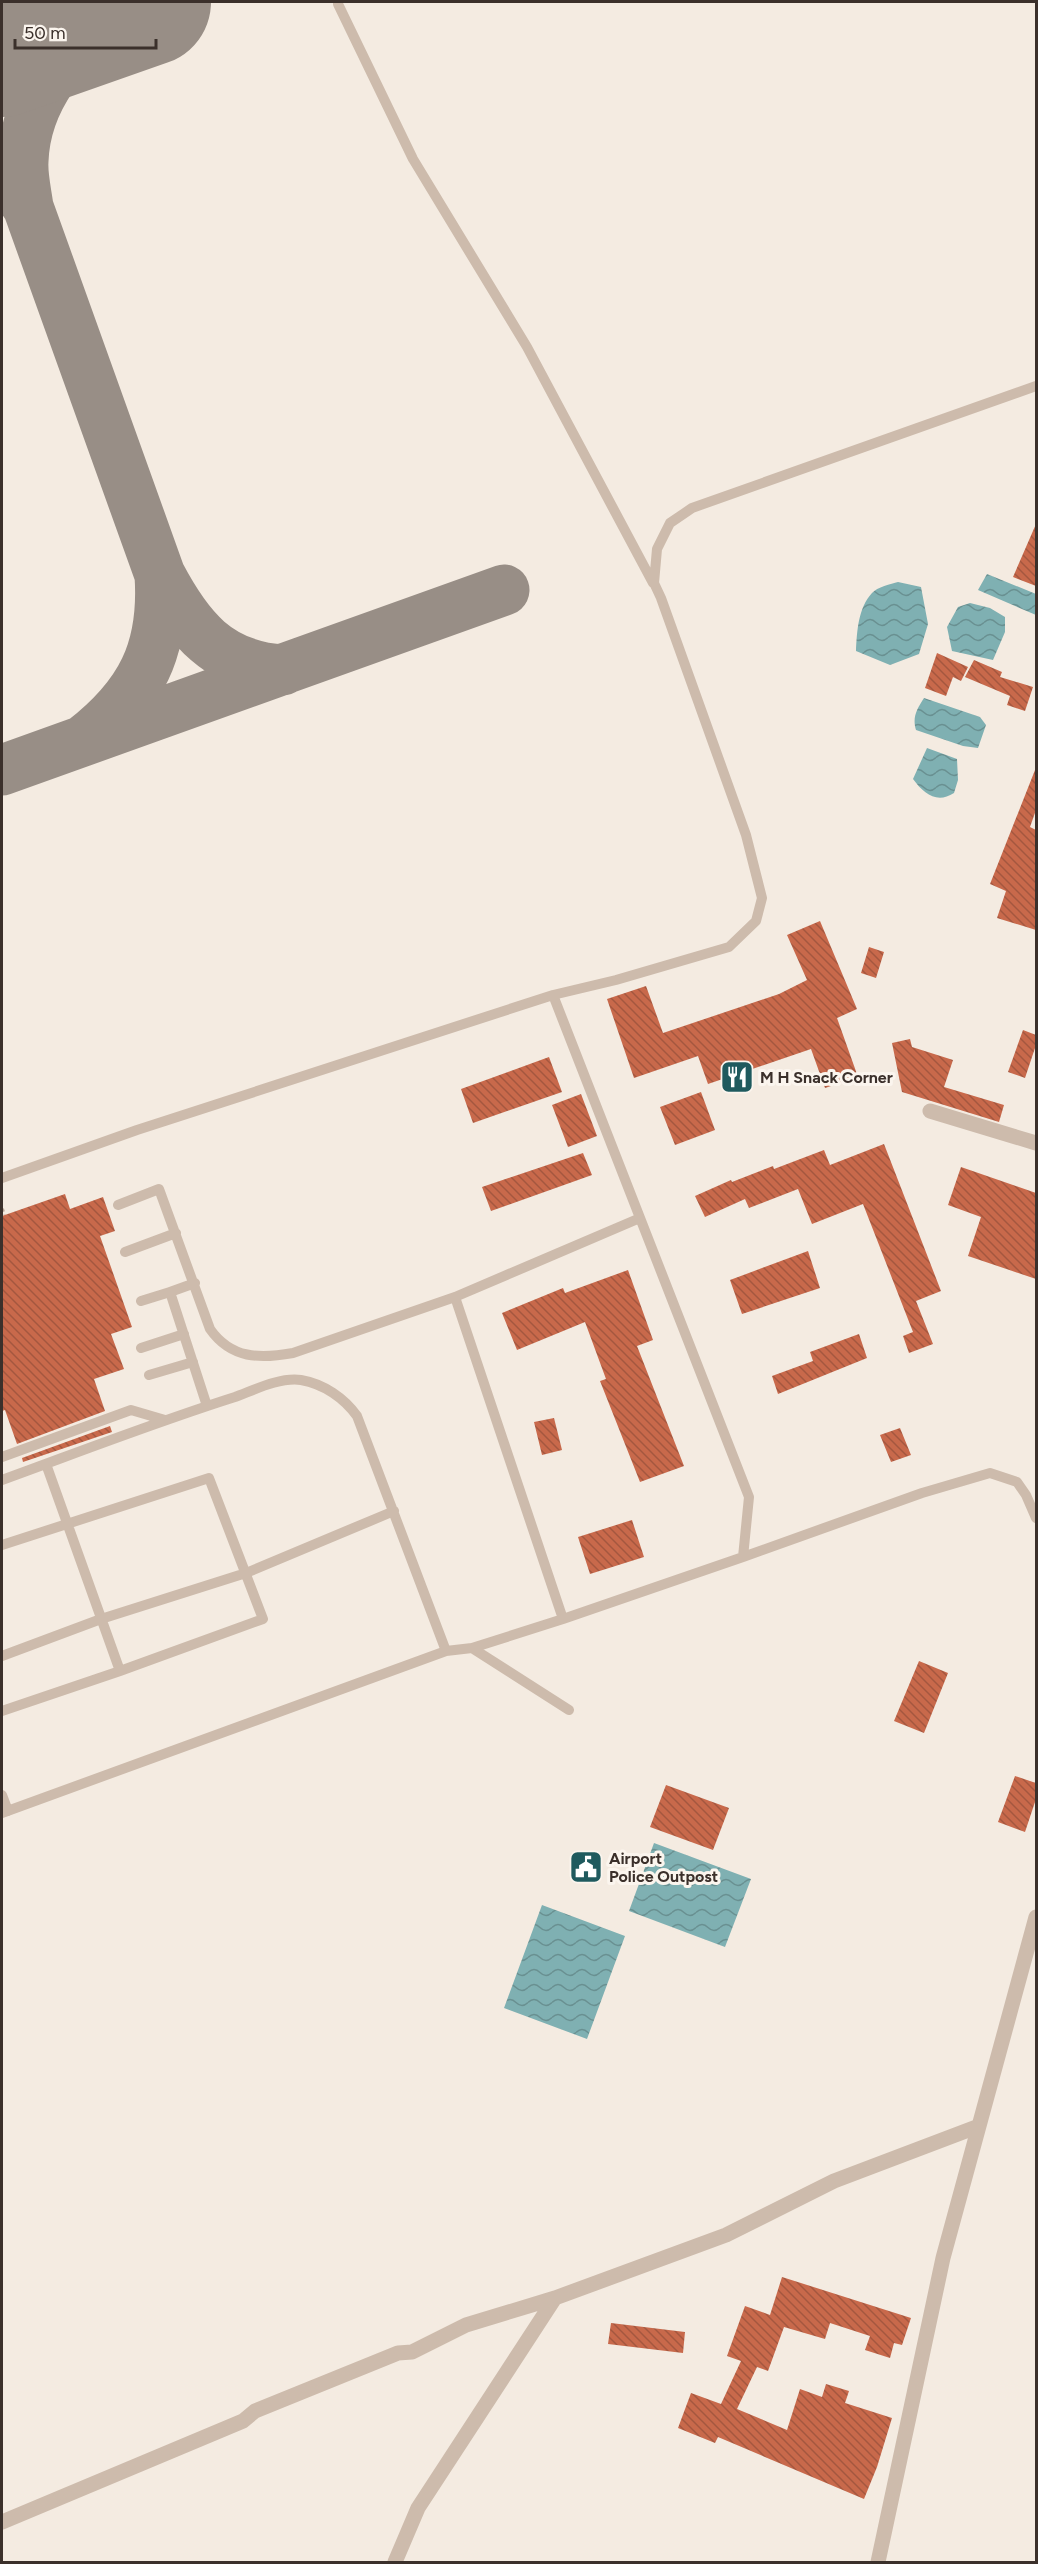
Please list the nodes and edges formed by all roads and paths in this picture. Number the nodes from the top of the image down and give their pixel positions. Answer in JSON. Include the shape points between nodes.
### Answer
{"nodes":[{"id":1,"x":338,"y":4,"type":"dead end"},
{"id":2,"x":1036,"y":386,"type":"edge"},
{"id":3,"x":654,"y":583,"type":"junction"},
{"id":4,"x":553,"y":995,"type":"junction"},
{"id":5,"x":930,"y":1110,"type":"dead end"},
{"id":6,"x":1036,"y":1143,"type":"edge"},
{"id":7,"x":2,"y":1178,"type":"edge"},
{"id":8,"x":118,"y":1205,"type":"dead end"},
{"id":9,"x":2,"y":1209,"type":"edge"},
{"id":10,"x":4,"y":1215,"type":"dead end"},
{"id":11,"x":640,"y":1218,"type":"junction"},
{"id":12,"x":176,"y":1233,"type":"junction"},
{"id":13,"x":125,"y":1252,"type":"dead end"},
{"id":14,"x":195,"y":1283,"type":"junction"},
{"id":15,"x":170,"y":1292,"type":"junction"},
{"id":16,"x":455,"y":1297,"type":"junction"},
{"id":17,"x":141,"y":1301,"type":"dead end"},
{"id":18,"x":184,"y":1334,"type":"junction"},
{"id":19,"x":141,"y":1348,"type":"dead end"},
{"id":20,"x":193,"y":1362,"type":"junction"},
{"id":21,"x":149,"y":1375,"type":"dead end"},
{"id":22,"x":207,"y":1406,"type":"junction"},
{"id":23,"x":166,"y":1420,"type":"junction"},
{"id":24,"x":2,"y":1457,"type":"edge"},
{"id":25,"x":46,"y":1464,"type":"junction"},
{"id":26,"x":2,"y":1480,"type":"edge"},
{"id":27,"x":394,"y":1511,"type":"junction"},
{"id":28,"x":1036,"y":1518,"type":"edge"},
{"id":29,"x":68,"y":1523,"type":"junction"},
{"id":30,"x":2,"y":1545,"type":"edge"},
{"id":31,"x":743,"y":1557,"type":"junction"},
{"id":32,"x":246,"y":1573,"type":"junction"},
{"id":33,"x":101,"y":1619,"type":"junction"},
{"id":34,"x":564,"y":1619,"type":"junction"},
{"id":35,"x":472,"y":1648,"type":"junction"},
{"id":36,"x":446,"y":1651,"type":"junction"},
{"id":37,"x":2,"y":1656,"type":"edge"},
{"id":38,"x":120,"y":1671,"type":"junction"},
{"id":39,"x":569,"y":1710,"type":"dead end"},
{"id":40,"x":2,"y":1711,"type":"edge"},
{"id":41,"x":2,"y":1795,"type":"edge"},
{"id":42,"x":5,"y":1812,"type":"edge"},
{"id":43,"x":1036,"y":1917,"type":"edge"},
{"id":44,"x":979,"y":2126,"type":"junction"},
{"id":45,"x":555,"y":2298,"type":"junction"},
{"id":46,"x":2,"y":2522,"type":"edge"},
{"id":47,"x":395,"y":2562,"type":"edge"},
{"id":48,"x":878,"y":2562,"type":"edge"}],
"edges":[{"from":1,"to":3,"type":"lane","via":[[412,159],[527,347]]},
{"from":2,"to":3,"type":"lane","via":[[692,508],[670,523],[657,549]]},
{"from":3,"to":4,"type":"lane","via":[[746,835],[762,898],[756,921],[729,947]]},
{"from":4,"to":7,"type":"lane","via":[[137,1130]]},
{"from":4,"to":11,"type":"lane"},
{"from":5,"to":6,"type":"street"},
{"from":8,"to":12,"type":"lane","via":[[159,1189]]},
{"from":9,"to":10,"type":"path"},
{"from":11,"to":16,"type":"lane"},
{"from":11,"to":31,"type":"lane","via":[[749,1497]]},
{"from":12,"to":13,"type":"lane"},
{"from":12,"to":14,"type":"lane"},
{"from":14,"to":15,"type":"lane"},
{"from":14,"to":16,"type":"lane","via":[[210,1329],[220,1344],[250,1355],[271,1357],[294,1353]]},
{"from":15,"to":17,"type":"lane"},
{"from":15,"to":18,"type":"lane"},
{"from":16,"to":34,"type":"lane"},
{"from":18,"to":19,"type":"lane"},
{"from":18,"to":20,"type":"lane"},
{"from":20,"to":21,"type":"lane"},
{"from":20,"to":22,"type":"lane"},
{"from":22,"to":23,"type":"lane"},
{"from":22,"to":27,"type":"lane","via":[[286,1380],[322,1387],[345,1400],[357,1416]]},
{"from":23,"to":24,"type":"lane","via":[[131,1410]]},
{"from":23,"to":25,"type":"lane"},
{"from":25,"to":26,"type":"lane"},
{"from":25,"to":29,"type":"lane"},
{"from":27,"to":32,"type":"lane"},
{"from":27,"to":36,"type":"lane"},
{"from":28,"to":31,"type":"lane","via":[[1017,1482],[990,1473]]},
{"from":29,"to":30,"type":"lane"},
{"from":29,"to":32,"type":"lane","via":[[210,1478]]},
{"from":29,"to":33,"type":"lane"},
{"from":31,"to":34,"type":"lane"},
{"from":32,"to":33,"type":"lane"},
{"from":32,"to":38,"type":"lane","via":[[263,1619]]},
{"from":33,"to":37,"type":"lane"},
{"from":33,"to":38,"type":"lane"},
{"from":34,"to":35,"type":"lane"},
{"from":35,"to":36,"type":"lane"},
{"from":35,"to":39,"type":"lane"},
{"from":36,"to":42,"type":"lane"},
{"from":38,"to":40,"type":"lane"},
{"from":41,"to":42,"type":"lane"},
{"from":43,"to":44,"type":"street"},
{"from":44,"to":45,"type":"street","via":[[834,2181],[726,2235]]},
{"from":44,"to":48,"type":"street","via":[[943,2258]]},
{"from":45,"to":46,"type":"street","via":[[466,2325],[412,2352],[398,2353],[266,2406],[243,2421]]},
{"from":45,"to":47,"type":"street","via":[[418,2508]]}]}
